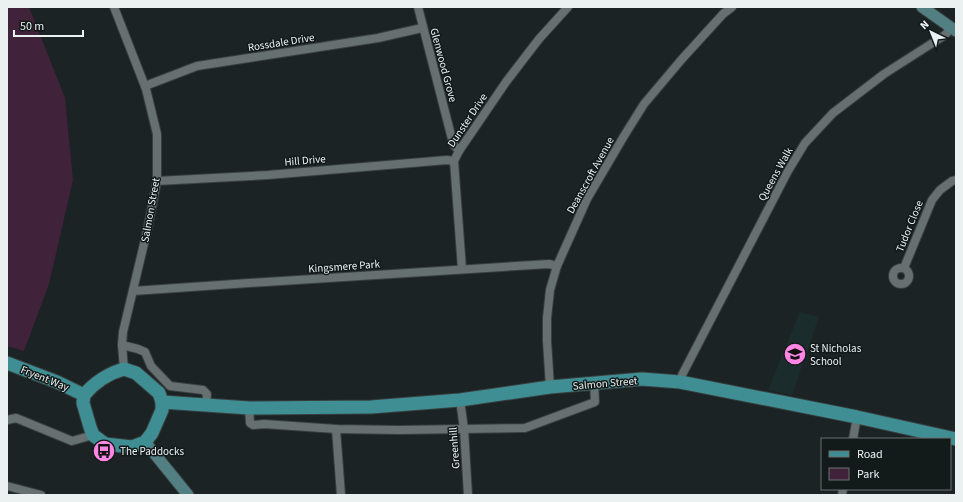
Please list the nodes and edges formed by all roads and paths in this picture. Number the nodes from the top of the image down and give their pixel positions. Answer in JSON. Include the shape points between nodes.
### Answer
{"nodes":[{"id":1,"x":114,"y":7,"type":"edge"},
{"id":2,"x":418,"y":7,"type":"edge"},
{"id":3,"x":568,"y":7,"type":"edge"},
{"id":4,"x":732,"y":7,"type":"edge"},
{"id":5,"x":922,"y":7,"type":"edge"},
{"id":6,"x":422,"y":28,"type":"junction"},
{"id":7,"x":953,"y":29,"type":"edge"},
{"id":8,"x":145,"y":86,"type":"junction"},
{"id":9,"x":459,"y":151,"type":"junction"},
{"id":10,"x":454,"y":161,"type":"junction"},
{"id":11,"x":956,"y":180,"type":"edge"},
{"id":12,"x":157,"y":181,"type":"junction"},
{"id":13,"x":557,"y":266,"type":"junction"},
{"id":14,"x":904,"y":268,"type":"dead end"},
{"id":15,"x":462,"y":269,"type":"junction"},
{"id":16,"x":133,"y":291,"type":"junction"},
{"id":17,"x":122,"y":345,"type":"junction"},
{"id":18,"x":7,"y":363,"type":"edge"},
{"id":19,"x":124,"y":369,"type":"junction"},
{"id":20,"x":680,"y":382,"type":"junction"},
{"id":21,"x":594,"y":383,"type":"junction"},
{"id":22,"x":550,"y":387,"type":"junction"},
{"id":23,"x":84,"y":395,"type":"junction"},
{"id":24,"x":460,"y":400,"type":"junction"},
{"id":25,"x":162,"y":402,"type":"junction"},
{"id":26,"x":206,"y":405,"type":"junction"},
{"id":27,"x":249,"y":408,"type":"junction"},
{"id":28,"x":857,"y":417,"type":"junction"},
{"id":29,"x":7,"y":420,"type":"edge"},
{"id":30,"x":336,"y":429,"type":"junction"},
{"id":31,"x":464,"y":429,"type":"junction"},
{"id":32,"x":94,"y":435,"type":"junction"},
{"id":33,"x":852,"y":438,"type":"edge"},
{"id":34,"x":956,"y":439,"type":"edge"},
{"id":35,"x":145,"y":442,"type":"junction"},
{"id":36,"x":7,"y":486,"type":"edge"},
{"id":37,"x":41,"y":495,"type":"edge"},
{"id":38,"x":188,"y":495,"type":"edge"},
{"id":39,"x":341,"y":495,"type":"edge"},
{"id":40,"x":468,"y":495,"type":"edge"}],
"edges":[{"from":1,"to":8,"type":"street","name":"Salmon Street"},
{"from":2,"to":6,"type":"street","name":"Glenwood Grove"},
{"from":3,"to":9,"type":"street","name":"Dunster Drive","via":[[506,82]]},
{"from":4,"to":13,"type":"street","name":"Deanscroft Avenue","via":[[687,53],[644,104],[588,199]]},
{"from":5,"to":7,"type":"street"},
{"from":6,"to":8,"type":"street","name":"Rossdale Drive","via":[[378,38],[198,66]]},
{"from":6,"to":9,"type":"street","name":"Glenwood Grove","via":[[452,139]]},
{"from":7,"to":20,"type":"street","name":"Queens Walk","via":[[884,74],[833,113],[805,143],[768,209]]},
{"from":8,"to":12,"type":"street","name":"Salmon Street","via":[[157,134]]},
{"from":9,"to":10,"type":"street","name":"Dunster Drive"},
{"from":10,"to":12,"type":"street","name":"Hill Drive"},
{"from":10,"to":15,"type":"street","name":"Dunster Drive"},
{"from":11,"to":14,"type":"street","name":"Tudor Close","via":[[940,190],[932,200]]},
{"from":12,"to":16,"type":"street","name":"Salmon Street"},
{"from":13,"to":15,"type":"street","name":"Kingsmere Park","via":[[549,264]]},
{"from":13,"to":22,"type":"street","name":"Deanscroft Avenue","via":[[550,290],[548,318]]},
{"from":15,"to":16,"type":"street","name":"Kingsmere Park"},
{"from":16,"to":17,"type":"street","name":"Salmon Street"},
{"from":17,"to":19,"type":"street","name":"Salmon Street"},
{"from":17,"to":26,"type":"street","via":[[145,352],[151,366],[170,386],[204,390],[208,394]]},
{"from":18,"to":23,"type":"main road","name":"Fryent Way"},
{"from":19,"to":23,"type":"main road","via":[[90,387]]},
{"from":19,"to":25,"type":"main road","via":[[136,373],[159,393]]},
{"from":20,"to":21,"type":"main road","name":"Salmon Street","via":[[642,379]]},
{"from":20,"to":28,"type":"main road","name":"Salmon Street"},
{"from":21,"to":22,"type":"main road","name":"Salmon Street"},
{"from":21,"to":31,"type":"street","via":[[594,402],[525,428]]},
{"from":22,"to":24,"type":"main road","name":"Salmon Street"},
{"from":23,"to":32,"type":"main road","via":[[83,403]]},
{"from":24,"to":27,"type":"main road","name":"Salmon Street","via":[[371,407]]},
{"from":24,"to":31,"type":"street","name":"Greenhill"},
{"from":25,"to":26,"type":"main road","name":"Salmon Street"},
{"from":25,"to":35,"type":"main road","via":[[162,410]]},
{"from":26,"to":27,"type":"main road","name":"Salmon Street"},
{"from":27,"to":30,"type":"street","via":[[250,423],[253,424]]},
{"from":28,"to":33,"type":"street"},
{"from":28,"to":34,"type":"main road","name":"Salmon Street"},
{"from":29,"to":32,"type":"street","via":[[16,418],[72,441]]},
{"from":30,"to":31,"type":"street"},
{"from":30,"to":39,"type":"street"},
{"from":31,"to":40,"type":"street","name":"Greenhill"},
{"from":32,"to":35,"type":"main road","via":[[105,444],[132,447]]},
{"from":35,"to":38,"type":"street"},
{"from":36,"to":37,"type":"street"}]}
